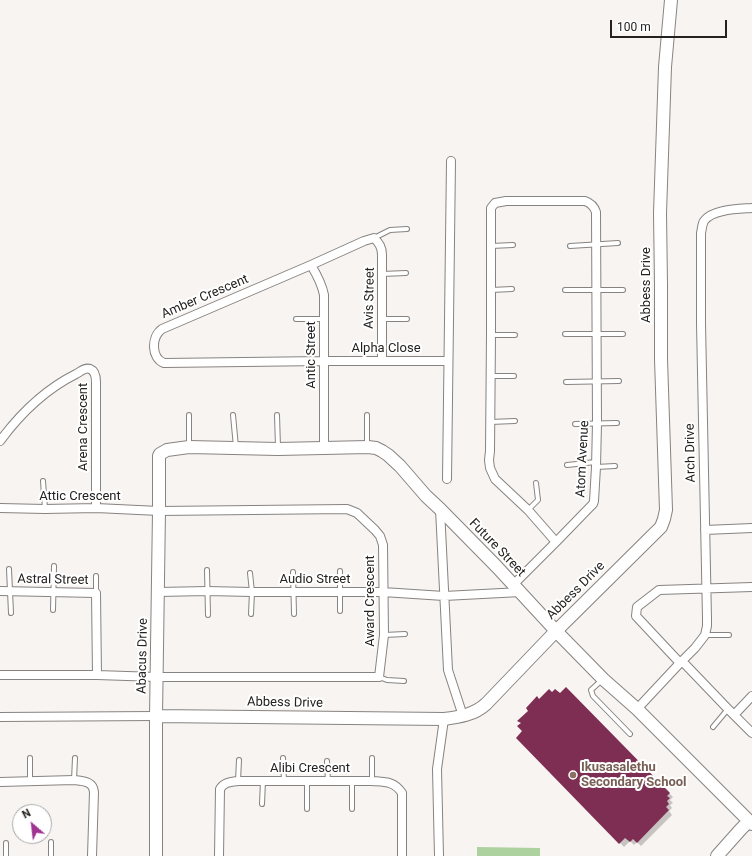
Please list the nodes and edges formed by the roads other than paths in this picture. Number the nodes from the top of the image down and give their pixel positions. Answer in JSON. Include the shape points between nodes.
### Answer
{"nodes":[{"id":1,"x":671,"y":0,"type":"edge"},
{"id":2,"x":451,"y":161,"type":"dead end"},
{"id":3,"x":752,"y":208,"type":"edge"},
{"id":4,"x":407,"y":229,"type":"dead end"},
{"id":5,"x":374,"y":238,"type":"junction"},
{"id":6,"x":618,"y":244,"type":"dead end"},
{"id":7,"x":513,"y":245,"type":"dead end"},
{"id":8,"x":490,"y":246,"type":"junction"},
{"id":9,"x":570,"y":246,"type":"dead end"},
{"id":10,"x":595,"y":246,"type":"junction"},
{"id":11,"x":311,"y":265,"type":"junction"},
{"id":12,"x":406,"y":273,"type":"dead end"},
{"id":13,"x":382,"y":274,"type":"junction"},
{"id":14,"x":512,"y":289,"type":"dead end"},
{"id":15,"x":491,"y":290,"type":"junction"},
{"id":16,"x":565,"y":290,"type":"dead end"},
{"id":17,"x":596,"y":290,"type":"junction"},
{"id":18,"x":623,"y":290,"type":"dead end"},
{"id":19,"x":296,"y":319,"type":"dead end"},
{"id":20,"x":324,"y":319,"type":"junction"},
{"id":21,"x":382,"y":319,"type":"junction"},
{"id":22,"x":407,"y":319,"type":"dead end"},
{"id":23,"x":565,"y":334,"type":"dead end"},
{"id":24,"x":596,"y":334,"type":"junction"},
{"id":25,"x":623,"y":334,"type":"dead end"},
{"id":26,"x":491,"y":335,"type":"junction"},
{"id":27,"x":514,"y":335,"type":"dead end"},
{"id":28,"x":382,"y":360,"type":"junction"},
{"id":29,"x":324,"y":361,"type":"junction"},
{"id":30,"x":448,"y":361,"type":"junction"},
{"id":31,"x":491,"y":376,"type":"junction"},
{"id":32,"x":514,"y":376,"type":"dead end"},
{"id":33,"x":596,"y":381,"type":"junction"},
{"id":34,"x":619,"y":381,"type":"dead end"},
{"id":35,"x":566,"y":382,"type":"dead end"},
{"id":36,"x":189,"y":415,"type":"dead end"},
{"id":37,"x":233,"y":415,"type":"dead end"},
{"id":38,"x":277,"y":415,"type":"dead end"},
{"id":39,"x":367,"y":415,"type":"dead end"},
{"id":40,"x":515,"y":421,"type":"dead end"},
{"id":41,"x":490,"y":422,"type":"junction"},
{"id":42,"x":597,"y":423,"type":"junction"},
{"id":43,"x":617,"y":423,"type":"dead end"},
{"id":44,"x":575,"y":424,"type":"dead end"},
{"id":45,"x":0,"y":441,"type":"edge"},
{"id":46,"x":189,"y":447,"type":"junction"},
{"id":47,"x":236,"y":447,"type":"junction"},
{"id":48,"x":324,"y":448,"type":"junction"},
{"id":49,"x":368,"y":448,"type":"junction"},
{"id":50,"x":278,"y":449,"type":"junction"},
{"id":51,"x":159,"y":456,"type":"joint"},
{"id":52,"x":567,"y":464,"type":"dead end"},
{"id":53,"x":596,"y":464,"type":"junction"},
{"id":54,"x":614,"y":466,"type":"dead end"},
{"id":55,"x":447,"y":479,"type":"dead end"},
{"id":56,"x":43,"y":481,"type":"dead end"},
{"id":57,"x":536,"y":483,"type":"dead end"},
{"id":58,"x":0,"y":508,"type":"edge"},
{"id":59,"x":96,"y":508,"type":"junction"},
{"id":60,"x":45,"y":509,"type":"junction"},
{"id":61,"x":440,"y":509,"type":"junction"},
{"id":62,"x":528,"y":510,"type":"junction"},
{"id":63,"x":159,"y":511,"type":"junction"},
{"id":64,"x":752,"y":528,"type":"edge"},
{"id":65,"x":705,"y":530,"type":"junction"},
{"id":66,"x":556,"y":542,"type":"junction"},
{"id":67,"x":54,"y":566,"type":"dead end"},
{"id":68,"x":9,"y":569,"type":"dead end"},
{"id":69,"x":207,"y":570,"type":"dead end"},
{"id":70,"x":340,"y":571,"type":"dead end"},
{"id":71,"x":293,"y":572,"type":"dead end"},
{"id":72,"x":250,"y":573,"type":"dead end"},
{"id":73,"x":96,"y":576,"type":"dead end"},
{"id":74,"x":752,"y":587,"type":"edge"},
{"id":75,"x":706,"y":588,"type":"junction"},
{"id":76,"x":517,"y":589,"type":"junction"},
{"id":77,"x":10,"y":590,"type":"junction"},
{"id":78,"x":0,"y":591,"type":"edge"},
{"id":79,"x":207,"y":591,"type":"junction"},
{"id":80,"x":53,"y":592,"type":"junction"},
{"id":81,"x":158,"y":592,"type":"junction"},
{"id":82,"x":252,"y":592,"type":"junction"},
{"id":83,"x":294,"y":592,"type":"junction"},
{"id":84,"x":339,"y":592,"type":"junction"},
{"id":85,"x":383,"y":592,"type":"junction"},
{"id":86,"x":96,"y":593,"type":"junction"},
{"id":87,"x":444,"y":596,"type":"junction"},
{"id":88,"x":53,"y":610,"type":"dead end"},
{"id":89,"x":340,"y":611,"type":"dead end"},
{"id":90,"x":11,"y":613,"type":"dead end"},
{"id":91,"x":251,"y":614,"type":"dead end"},
{"id":92,"x":294,"y":614,"type":"dead end"},
{"id":93,"x":208,"y":615,"type":"dead end"},
{"id":94,"x":556,"y":631,"type":"junction"},
{"id":95,"x":405,"y":634,"type":"dead end"},
{"id":96,"x":384,"y":635,"type":"junction"},
{"id":97,"x":705,"y":635,"type":"junction"},
{"id":98,"x":729,"y":635,"type":"dead end"},
{"id":99,"x":681,"y":662,"type":"junction"},
{"id":100,"x":0,"y":675,"type":"edge"},
{"id":101,"x":97,"y":675,"type":"junction"},
{"id":102,"x":379,"y":677,"type":"junction"},
{"id":103,"x":157,"y":678,"type":"junction"},
{"id":104,"x":603,"y":679,"type":"junction"},
{"id":105,"x":404,"y":681,"type":"dead end"},
{"id":106,"x":752,"y":696,"type":"edge"},
{"id":107,"x":637,"y":709,"type":"junction"},
{"id":108,"x":731,"y":712,"type":"junction"},
{"id":109,"x":156,"y":716,"type":"junction"},
{"id":110,"x":463,"y":716,"type":"junction"},
{"id":111,"x":0,"y":717,"type":"edge"},
{"id":112,"x":444,"y":719,"type":"junction"},
{"id":113,"x":713,"y":727,"type":"dead end"},
{"id":114,"x":752,"y":733,"type":"edge"},
{"id":115,"x":630,"y":734,"type":"dead end"},
{"id":116,"x":30,"y":758,"type":"dead end"},
{"id":117,"x":75,"y":758,"type":"dead end"},
{"id":118,"x":283,"y":758,"type":"dead end"},
{"id":119,"x":372,"y":758,"type":"dead end"},
{"id":120,"x":239,"y":760,"type":"dead end"},
{"id":121,"x":327,"y":761,"type":"dead end"},
{"id":122,"x":74,"y":780,"type":"junction"},
{"id":123,"x":30,"y":781,"type":"junction"},
{"id":124,"x":238,"y":781,"type":"junction"},
{"id":125,"x":262,"y":781,"type":"junction"},
{"id":126,"x":284,"y":781,"type":"junction"},
{"id":127,"x":372,"y":781,"type":"junction"},
{"id":128,"x":0,"y":782,"type":"edge"},
{"id":129,"x":307,"y":782,"type":"junction"},
{"id":130,"x":328,"y":782,"type":"junction"},
{"id":131,"x":352,"y":782,"type":"junction"},
{"id":132,"x":262,"y":804,"type":"dead end"},
{"id":133,"x":307,"y":809,"type":"dead end"},
{"id":134,"x":352,"y":809,"type":"dead end"},
{"id":135,"x":751,"y":823,"type":"edge"},
{"id":136,"x":6,"y":843,"type":"dead end"},
{"id":137,"x":51,"y":844,"type":"edge"},
{"id":138,"x":6,"y":856,"type":"edge"},
{"id":139,"x":51,"y":856,"type":"edge"},
{"id":140,"x":92,"y":856,"type":"edge"},
{"id":141,"x":156,"y":856,"type":"edge"},
{"id":142,"x":219,"y":856,"type":"edge"},
{"id":143,"x":402,"y":856,"type":"edge"},
{"id":144,"x":439,"y":856,"type":"edge"},
{"id":145,"x":717,"y":856,"type":"edge"}],
"edges":[{"from":1,"to":94,"type":"street","name":"Abbess Drive","via":[[665,67],[660,213],[666,510],[661,527]]},
{"from":2,"to":30,"type":"street"},
{"from":3,"to":65,"type":"street","name":"Arch Drive","via":[[718,212],[702,224]]},
{"from":4,"to":5,"type":"lane","via":[[390,230]]},
{"from":5,"to":11,"type":"street","name":"Amber Crescent"},
{"from":5,"to":13,"type":"street","name":"Avis Street","via":[[382,248]]},
{"from":6,"to":10,"type":"lane"},
{"from":7,"to":8,"type":"lane"},
{"from":8,"to":10,"type":"street","name":"Atom Avenue","via":[[491,208],[495,203],[506,201],[591,203],[596,212]]},
{"from":8,"to":15,"type":"street","name":"Atom Avenue"},
{"from":9,"to":10,"type":"lane"},
{"from":10,"to":17,"type":"street","name":"Atom Avenue"},
{"from":11,"to":20,"type":"street","name":"Antic Street","via":[[323,288]]},
{"from":11,"to":29,"type":"street","name":"Amber Crescent","via":[[162,329],[155,337],[154,347],[156,357],[164,363]]},
{"from":12,"to":13,"type":"lane"},
{"from":13,"to":21,"type":"street","name":"Avis Street"},
{"from":14,"to":15,"type":"lane"},
{"from":15,"to":26,"type":"street","name":"Atom Avenue"},
{"from":16,"to":17,"type":"lane"},
{"from":17,"to":18,"type":"lane"},
{"from":17,"to":24,"type":"street","name":"Atom Avenue"},
{"from":19,"to":20,"type":"lane"},
{"from":20,"to":29,"type":"street","name":"Antic Street"},
{"from":21,"to":22,"type":"lane"},
{"from":21,"to":28,"type":"street","name":"Avis Street"},
{"from":23,"to":24,"type":"lane"},
{"from":24,"to":25,"type":"lane"},
{"from":24,"to":33,"type":"street","name":"Atom Avenue"},
{"from":26,"to":27,"type":"lane"},
{"from":26,"to":31,"type":"street","name":"Atom Avenue"},
{"from":28,"to":29,"type":"street","name":"Alpha Close"},
{"from":28,"to":30,"type":"street","name":"Alpha Close"},
{"from":29,"to":48,"type":"street","name":"Antic Street"},
{"from":30,"to":55,"type":"street"},
{"from":31,"to":32,"type":"lane"},
{"from":31,"to":41,"type":"street","name":"Atom Avenue"},
{"from":33,"to":34,"type":"lane"},
{"from":33,"to":35,"type":"lane"},
{"from":33,"to":42,"type":"street","name":"Atom Avenue"},
{"from":36,"to":46,"type":"lane"},
{"from":37,"to":47,"type":"lane"},
{"from":38,"to":50,"type":"lane"},
{"from":39,"to":49,"type":"lane"},
{"from":40,"to":41,"type":"lane"},
{"from":41,"to":62,"type":"street","name":"Atom Avenue","via":[[491,473]]},
{"from":42,"to":43,"type":"lane"},
{"from":42,"to":44,"type":"lane"},
{"from":42,"to":53,"type":"street","name":"Atom Avenue"},
{"from":45,"to":59,"type":"street","name":"Arena Crescent","via":[[22,416],[52,389],[85,369],[92,370],[96,382]]},
{"from":46,"to":47,"type":"street","name":"Future Street"},
{"from":46,"to":51,"type":"street","name":"Future Street","via":[[167,450]]},
{"from":47,"to":50,"type":"street","name":"Future Street"},
{"from":48,"to":49,"type":"street","name":"Future Street"},
{"from":48,"to":50,"type":"street","name":"Future Street"},
{"from":49,"to":61,"type":"street","name":"Future Street","via":[[376,448],[388,454]]},
{"from":51,"to":63,"type":"street","name":"Abacus Drive"},
{"from":52,"to":53,"type":"lane"},
{"from":53,"to":54,"type":"lane"},
{"from":53,"to":66,"type":"street","name":"Atom Avenue","via":[[593,504]]},
{"from":56,"to":60,"type":"lane"},
{"from":57,"to":62,"type":"lane","via":[[538,500]]},
{"from":58,"to":60,"type":"street","name":"Attic Crescent"},
{"from":59,"to":60,"type":"street","name":"Attic Crescent"},
{"from":59,"to":63,"type":"street","name":"Attic Crescent"},
{"from":61,"to":76,"type":"street","name":"Future Street"},
{"from":61,"to":87,"type":"street"},
{"from":62,"to":66,"type":"street","name":"Atom Avenue"},
{"from":63,"to":81,"type":"street","name":"Abacus Drive"},
{"from":63,"to":85,"type":"street","name":"Award Crescent","via":[[347,509],[357,513],[381,538]]},
{"from":64,"to":65,"type":"street"},
{"from":65,"to":75,"type":"street","name":"Arch Drive"},
{"from":66,"to":76,"type":"street"},
{"from":67,"to":80,"type":"lane"},
{"from":68,"to":77,"type":"lane"},
{"from":69,"to":79,"type":"lane"},
{"from":70,"to":84,"type":"lane"},
{"from":71,"to":83,"type":"lane"},
{"from":72,"to":82,"type":"lane"},
{"from":73,"to":86,"type":"lane"},
{"from":74,"to":75,"type":"street"},
{"from":75,"to":97,"type":"street","name":"Arch Drive"},
{"from":75,"to":99,"type":"street","via":[[659,590],[637,607],[636,616]]},
{"from":76,"to":87,"type":"street","name":"Audio Street"},
{"from":76,"to":94,"type":"street","name":"Future Street"},
{"from":77,"to":78,"type":"street","name":"Astral Street"},
{"from":77,"to":80,"type":"street","name":"Astral Street"},
{"from":77,"to":90,"type":"lane"},
{"from":79,"to":81,"type":"street","name":"Audio Street"},
{"from":79,"to":82,"type":"street","name":"Audio Street"},
{"from":79,"to":93,"type":"lane"},
{"from":80,"to":86,"type":"street","name":"Astral Street"},
{"from":80,"to":88,"type":"lane"},
{"from":81,"to":103,"type":"street","name":"Abacus Drive"},
{"from":82,"to":83,"type":"street","name":"Audio Street"},
{"from":82,"to":91,"type":"lane"},
{"from":83,"to":84,"type":"street","name":"Audio Street"},
{"from":83,"to":92,"type":"lane"},
{"from":84,"to":85,"type":"street","name":"Audio Street"},
{"from":84,"to":89,"type":"lane"},
{"from":85,"to":87,"type":"street","name":"Audio Street"},
{"from":85,"to":96,"type":"street","name":"Award Crescent"},
{"from":86,"to":101,"type":"street","name":"Astral Street"},
{"from":87,"to":110,"type":"street","via":[[448,670]]},
{"from":94,"to":104,"type":"street","name":"Future Street"},
{"from":94,"to":110,"type":"street","name":"Abbess Drive","via":[[486,704],[477,711]]},
{"from":95,"to":96,"type":"lane"},
{"from":96,"to":102,"type":"street","name":"Award Crescent"},
{"from":97,"to":98,"type":"lane"},
{"from":97,"to":99,"type":"street"},
{"from":99,"to":107,"type":"street"},
{"from":99,"to":108,"type":"street"},
{"from":100,"to":101,"type":"street"},
{"from":101,"to":103,"type":"street"},
{"from":102,"to":103,"type":"street"},
{"from":102,"to":105,"type":"lane"},
{"from":103,"to":109,"type":"street","name":"Abacus Drive"},
{"from":104,"to":107,"type":"street","name":"Future Street"},
{"from":104,"to":115,"type":"lane","via":[[591,690],[593,696]]},
{"from":106,"to":108,"type":"street"},
{"from":107,"to":135,"type":"street","name":"Future Street"},
{"from":108,"to":113,"type":"lane"},
{"from":108,"to":114,"type":"street"},
{"from":109,"to":111,"type":"street","name":"Abbess Drive"},
{"from":109,"to":112,"type":"street","name":"Abbess Drive"},
{"from":109,"to":141,"type":"street","name":"Abacus Drive"},
{"from":110,"to":112,"type":"street","name":"Abbess Drive"},
{"from":112,"to":144,"type":"street","via":[[437,792]]},
{"from":116,"to":123,"type":"lane"},
{"from":117,"to":122,"type":"lane"},
{"from":118,"to":126,"type":"lane"},
{"from":119,"to":127,"type":"lane"},
{"from":120,"to":124,"type":"lane"},
{"from":121,"to":130,"type":"lane"},
{"from":122,"to":123,"type":"street"},
{"from":122,"to":140,"type":"street","via":[[89,783],[94,788]]},
{"from":123,"to":128,"type":"street"},
{"from":124,"to":125,"type":"street","name":"Alibi Crescent"},
{"from":124,"to":142,"type":"street","name":"Alibi Crescent","via":[[228,782],[220,789]]},
{"from":125,"to":126,"type":"street","name":"Alibi Crescent"},
{"from":125,"to":132,"type":"lane"},
{"from":126,"to":129,"type":"street","name":"Alibi Crescent"},
{"from":127,"to":131,"type":"street","name":"Alibi Crescent"},
{"from":127,"to":143,"type":"street","name":"Alibi Crescent","via":[[390,783],[402,793]]},
{"from":129,"to":130,"type":"street","name":"Alibi Crescent"},
{"from":129,"to":133,"type":"lane"},
{"from":130,"to":131,"type":"street","name":"Alibi Crescent"},
{"from":131,"to":134,"type":"lane"},
{"from":135,"to":145,"type":"street"},
{"from":136,"to":138,"type":"lane"},
{"from":137,"to":139,"type":"lane"}]}
